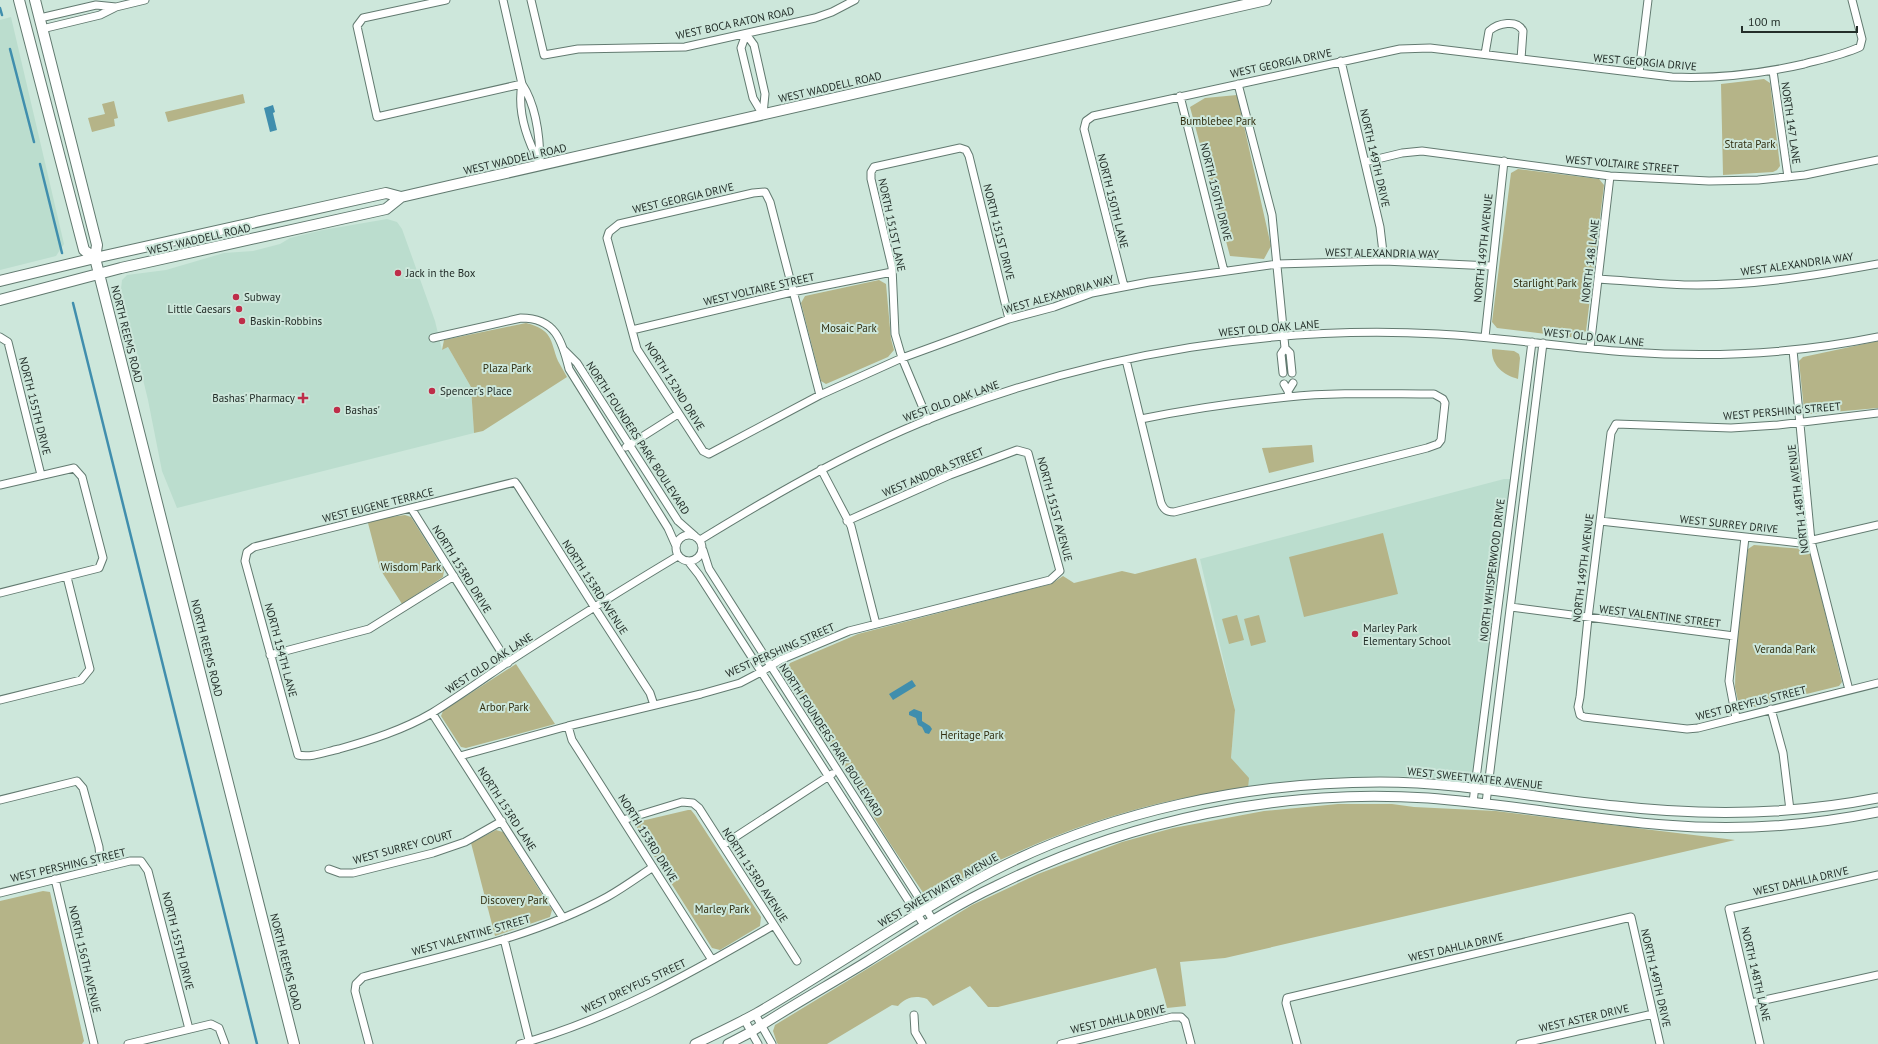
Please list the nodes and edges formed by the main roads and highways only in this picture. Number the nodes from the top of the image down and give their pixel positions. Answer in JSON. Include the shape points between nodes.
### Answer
{"nodes":[{"id":1,"x":20,"y":0,"type":"edge"},
{"id":2,"x":35,"y":0,"type":"edge"},
{"id":3,"x":1266,"y":0,"type":"edge"},
{"id":4,"x":400,"y":197,"type":"junction"},
{"id":5,"x":344,"y":203,"type":"junction"},
{"id":6,"x":248,"y":240,"type":"junction"},
{"id":7,"x":95,"y":258,"type":"junction"},
{"id":8,"x":100,"y":274,"type":"junction"},
{"id":9,"x":0,"y":281,"type":"edge"},
{"id":10,"x":0,"y":300,"type":"edge"},
{"id":11,"x":294,"y":1044,"type":"edge"}],
"edges":[{"from":1,"to":7,"type":"main road","name":"NORTH REEMS ROAD","via":[[84,250]]},
{"from":2,"to":7,"type":"main road","name":"NORTH REEMS ROAD","via":[[97,245]]},
{"from":3,"to":4,"type":"main road","name":"WEST WADDELL ROAD"},
{"from":4,"to":5,"type":"main road","name":"WEST WADDELL ROAD","via":[[386,194]]},
{"from":4,"to":6,"type":"main road","name":"WEST WADDELL ROAD","via":[[386,209]]},
{"from":5,"to":6,"type":"main road","via":[[332,212],[279,224]]},
{"from":5,"to":7,"type":"main road","name":"WEST WADDELL ROAD"},
{"from":6,"to":8,"type":"main road","name":"WEST WADDELL ROAD"},
{"from":7,"to":8,"type":"main road","name":"NORTH REEMS ROAD"},
{"from":7,"to":9,"type":"main road","name":"WEST WADDELL ROAD"},
{"from":8,"to":10,"type":"main road","name":"WEST WADDELL ROAD"},
{"from":8,"to":11,"type":"main road","name":"NORTH REEMS ROAD"}]}
